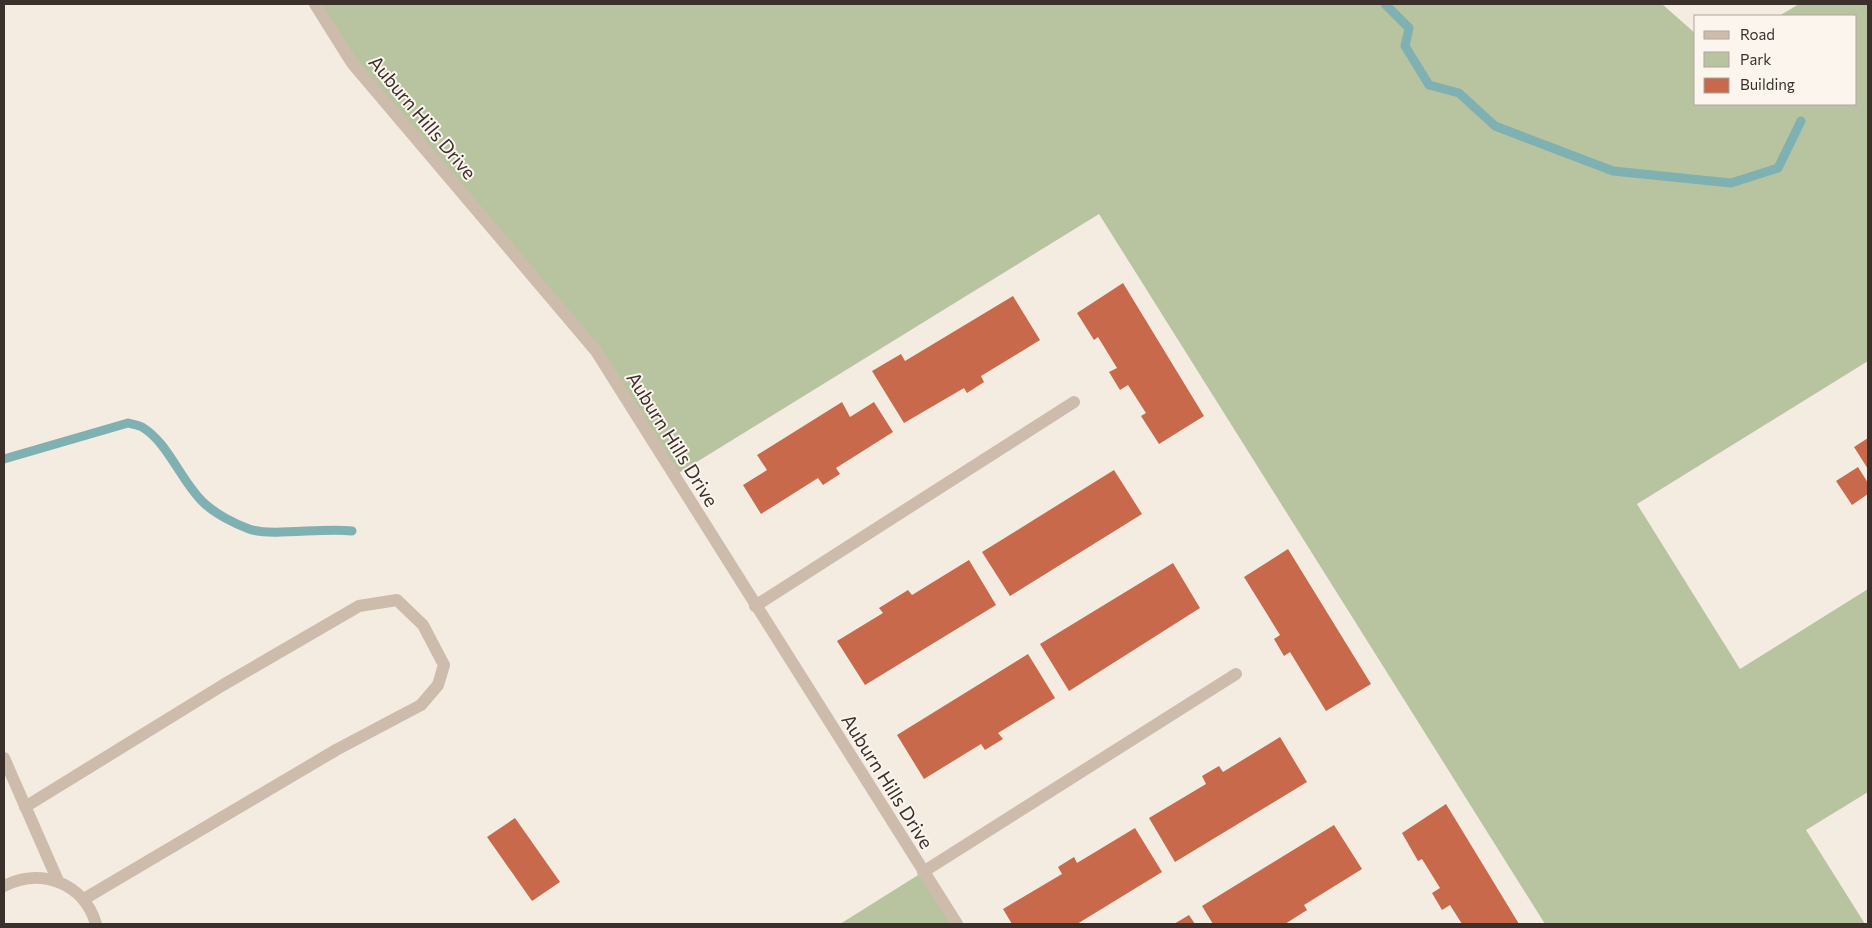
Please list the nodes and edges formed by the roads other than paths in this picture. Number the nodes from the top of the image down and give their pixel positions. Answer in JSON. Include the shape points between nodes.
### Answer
{"nodes":[{"id":1,"x":315,"y":4,"type":"edge"},
{"id":2,"x":1074,"y":402,"type":"dead end"},
{"id":3,"x":755,"y":606,"type":"junction"},
{"id":4,"x":1236,"y":674,"type":"dead end"},
{"id":5,"x":4,"y":758,"type":"edge"},
{"id":6,"x":25,"y":807,"type":"junction"},
{"id":7,"x":923,"y":872,"type":"junction"},
{"id":8,"x":58,"y":881,"type":"junction"},
{"id":9,"x":4,"y":886,"type":"edge"},
{"id":10,"x":84,"y":899,"type":"junction"},
{"id":11,"x":96,"y":924,"type":"edge"},
{"id":12,"x":956,"y":924,"type":"edge"}],
"edges":[{"from":1,"to":3,"type":"street","name":"Auburn Hills Drive","via":[[352,63],[596,351]]},
{"from":2,"to":3,"type":"street"},
{"from":3,"to":7,"type":"street","name":"Auburn Hills Drive"},
{"from":4,"to":7,"type":"street"},
{"from":5,"to":6,"type":"street"},
{"from":6,"to":8,"type":"street"},
{"from":6,"to":10,"type":"street","via":[[359,606],[397,600],[423,625],[444,665],[438,686],[421,704]]},
{"from":7,"to":12,"type":"street","name":"Auburn Hills Drive"},
{"from":8,"to":9,"type":"street","via":[[37,877],[16,880]]},
{"from":8,"to":10,"type":"street"},
{"from":10,"to":11,"type":"street"}]}
